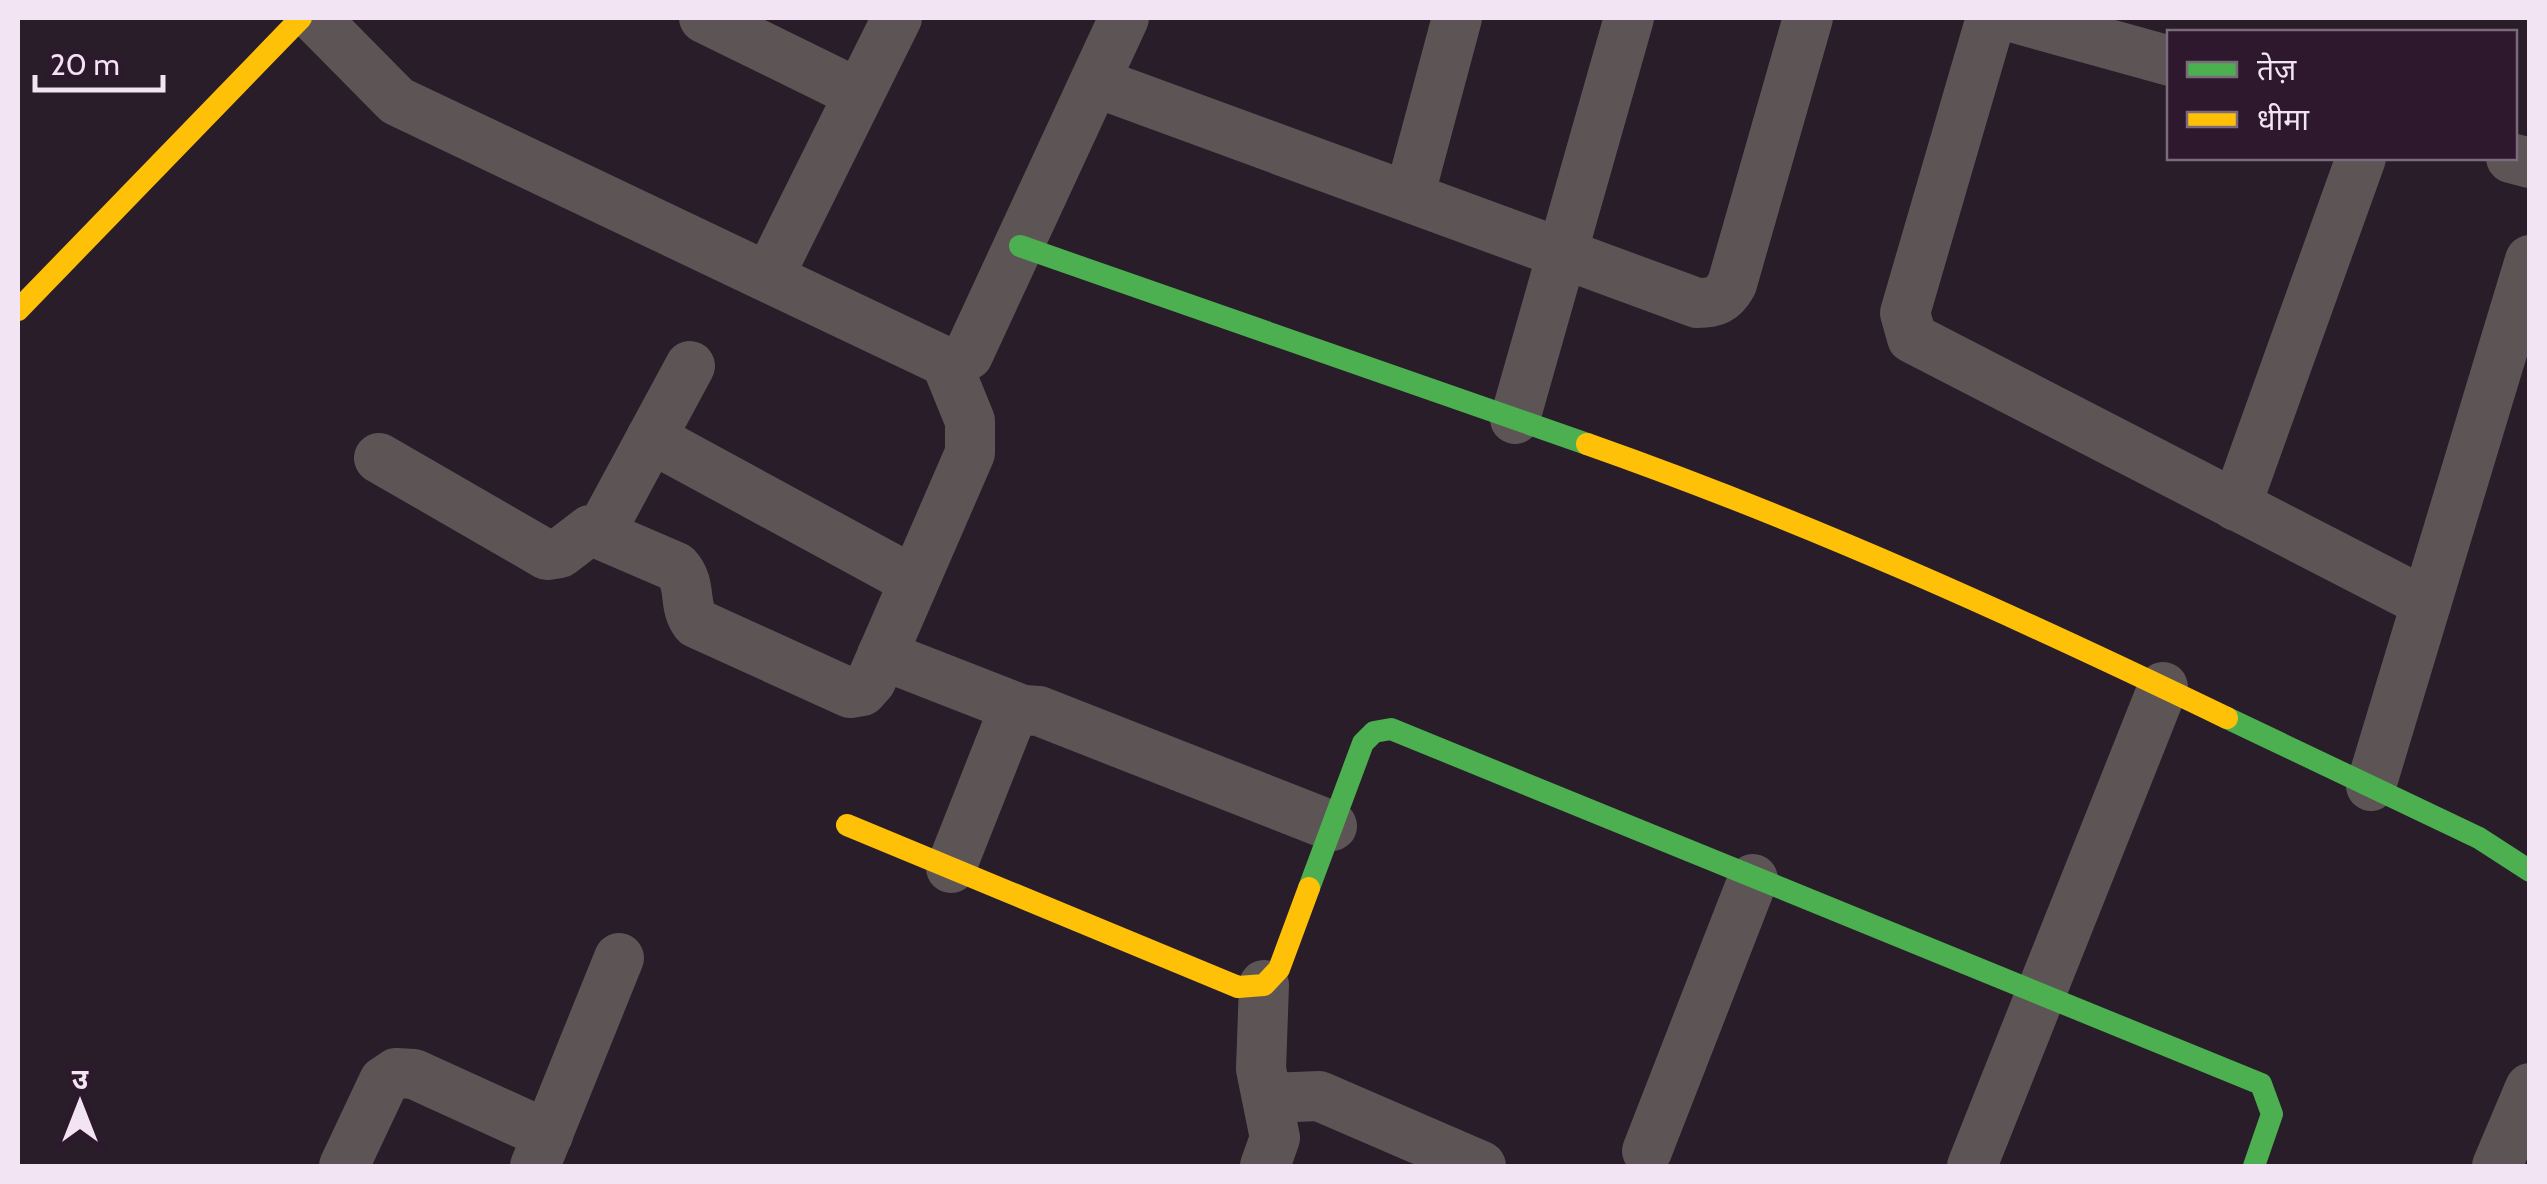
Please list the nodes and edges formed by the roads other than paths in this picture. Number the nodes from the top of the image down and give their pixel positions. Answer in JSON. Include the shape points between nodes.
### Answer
{"nodes":[{"id":1,"x":301,"y":18,"type":"edge"},
{"id":2,"x":314,"y":18,"type":"edge"},
{"id":3,"x":704,"y":18,"type":"edge"},
{"id":4,"x":897,"y":18,"type":"edge"},
{"id":5,"x":1124,"y":18,"type":"edge"},
{"id":6,"x":1457,"y":18,"type":"edge"},
{"id":7,"x":1629,"y":18,"type":"edge"},
{"id":8,"x":1808,"y":18,"type":"edge"},
{"id":9,"x":1991,"y":18,"type":"edge"},
{"id":10,"x":2015,"y":18,"type":"edge"},
{"id":11,"x":2167,"y":60,"type":"edge"},
{"id":12,"x":1095,"y":82,"type":"junction"},
{"id":13,"x":859,"y":94,"type":"junction"},
{"id":14,"x":2360,"y":160,"type":"edge"},
{"id":15,"x":1409,"y":197,"type":"junction"},
{"id":16,"x":1020,"y":246,"type":"junction"},
{"id":17,"x":1563,"y":254,"type":"junction"},
{"id":18,"x":2530,"y":260,"type":"edge"},
{"id":19,"x":769,"y":276,"type":"junction"},
{"id":20,"x":18,"y":310,"type":"edge"},
{"id":21,"x":946,"y":362,"type":"junction"},
{"id":22,"x":690,"y":366,"type":"dead end"},
{"id":23,"x":1515,"y":419,"type":"junction"},
{"id":24,"x":651,"y":438,"type":"junction"},
{"id":25,"x":379,"y":458,"type":"dead end"},
{"id":26,"x":2236,"y":506,"type":"junction"},
{"id":27,"x":601,"y":531,"type":"junction"},
{"id":28,"x":914,"y":582,"type":"junction"},
{"id":29,"x":2426,"y":603,"type":"junction"},
{"id":30,"x":882,"y":656,"type":"junction"},
{"id":31,"x":2163,"y":687,"type":"junction"},
{"id":32,"x":1023,"y":710,"type":"junction"},
{"id":33,"x":2371,"y":786,"type":"junction"},
{"id":34,"x":847,"y":825,"type":"dead end"},
{"id":35,"x":1332,"y":826,"type":"junction"},
{"id":36,"x":951,"y":868,"type":"junction"},
{"id":37,"x":2530,"y":871,"type":"edge"},
{"id":38,"x":1753,"y":879,"type":"junction"},
{"id":39,"x":618,"y":958,"type":"dead end"},
{"id":40,"x":1264,"y":985,"type":"junction"},
{"id":41,"x":2042,"y":998,"type":"junction"},
{"id":42,"x":2530,"y":1088,"type":"edge"},
{"id":43,"x":1268,"y":1098,"type":"junction"},
{"id":44,"x":542,"y":1151,"type":"edge"},
{"id":45,"x":1647,"y":1151,"type":"dead end"},
{"id":46,"x":344,"y":1166,"type":"edge"},
{"id":47,"x":1266,"y":1166,"type":"edge"},
{"id":48,"x":1481,"y":1166,"type":"edge"},
{"id":49,"x":1972,"y":1166,"type":"edge"},
{"id":50,"x":2254,"y":1166,"type":"edge"},
{"id":51,"x":2497,"y":1166,"type":"edge"}],
"edges":[{"from":1,"to":20,"type":"street"},
{"from":2,"to":19,"type":"street","via":[[397,101]]},
{"from":3,"to":13,"type":"street"},
{"from":4,"to":13,"type":"street"},
{"from":5,"to":12,"type":"street"},
{"from":6,"to":15,"type":"street"},
{"from":7,"to":17,"type":"street"},
{"from":8,"to":17,"type":"street","via":[[1726,296],[1697,303]]},
{"from":9,"to":26,"type":"street","via":[[1906,328],[1923,348]]},
{"from":10,"to":11,"type":"street"},
{"from":12,"to":15,"type":"street"},
{"from":12,"to":16,"type":"street"},
{"from":13,"to":19,"type":"street"},
{"from":14,"to":26,"type":"street"},
{"from":15,"to":17,"type":"street"},
{"from":16,"to":21,"type":"street","via":[[968,354]]},
{"from":16,"to":23,"type":"street"},
{"from":17,"to":23,"type":"street"},
{"from":18,"to":29,"type":"street"},
{"from":19,"to":21,"type":"street"},
{"from":21,"to":28,"type":"street","via":[[973,438]]},
{"from":22,"to":24,"type":"street"},
{"from":23,"to":31,"type":"street","via":[[1734,496]]},
{"from":24,"to":27,"type":"street"},
{"from":24,"to":28,"type":"street"},
{"from":25,"to":27,"type":"street","via":[[547,555],[590,530]]},
{"from":26,"to":29,"type":"street"},
{"from":27,"to":30,"type":"street","via":[[676,567],[686,577],[696,623],[850,693],[871,681]]},
{"from":28,"to":30,"type":"street"},
{"from":29,"to":33,"type":"street"},
{"from":30,"to":32,"type":"street"},
{"from":31,"to":33,"type":"street"},
{"from":31,"to":41,"type":"street"},
{"from":32,"to":35,"type":"street"},
{"from":32,"to":36,"type":"street","via":[[1010,720]]},
{"from":33,"to":37,"type":"street","via":[[2479,838]]},
{"from":34,"to":36,"type":"street"},
{"from":35,"to":38,"type":"street","via":[[1363,743],[1391,729]]},
{"from":35,"to":40,"type":"street","via":[[1279,969]]},
{"from":36,"to":40,"type":"street","via":[[1238,987]]},
{"from":38,"to":41,"type":"street"},
{"from":38,"to":45,"type":"street"},
{"from":39,"to":44,"type":"street"},
{"from":40,"to":43,"type":"street","via":[[1260,1039]]},
{"from":41,"to":49,"type":"street"},
{"from":41,"to":50,"type":"street","via":[[2261,1084],[2273,1097],[2275,1113]]},
{"from":42,"to":51,"type":"street"},
{"from":43,"to":47,"type":"street","via":[[1275,1138]]},
{"from":43,"to":48,"type":"street","via":[[1319,1096]]},
{"from":44,"to":46,"type":"street","via":[[414,1074],[396,1073],[384,1081]]}]}
